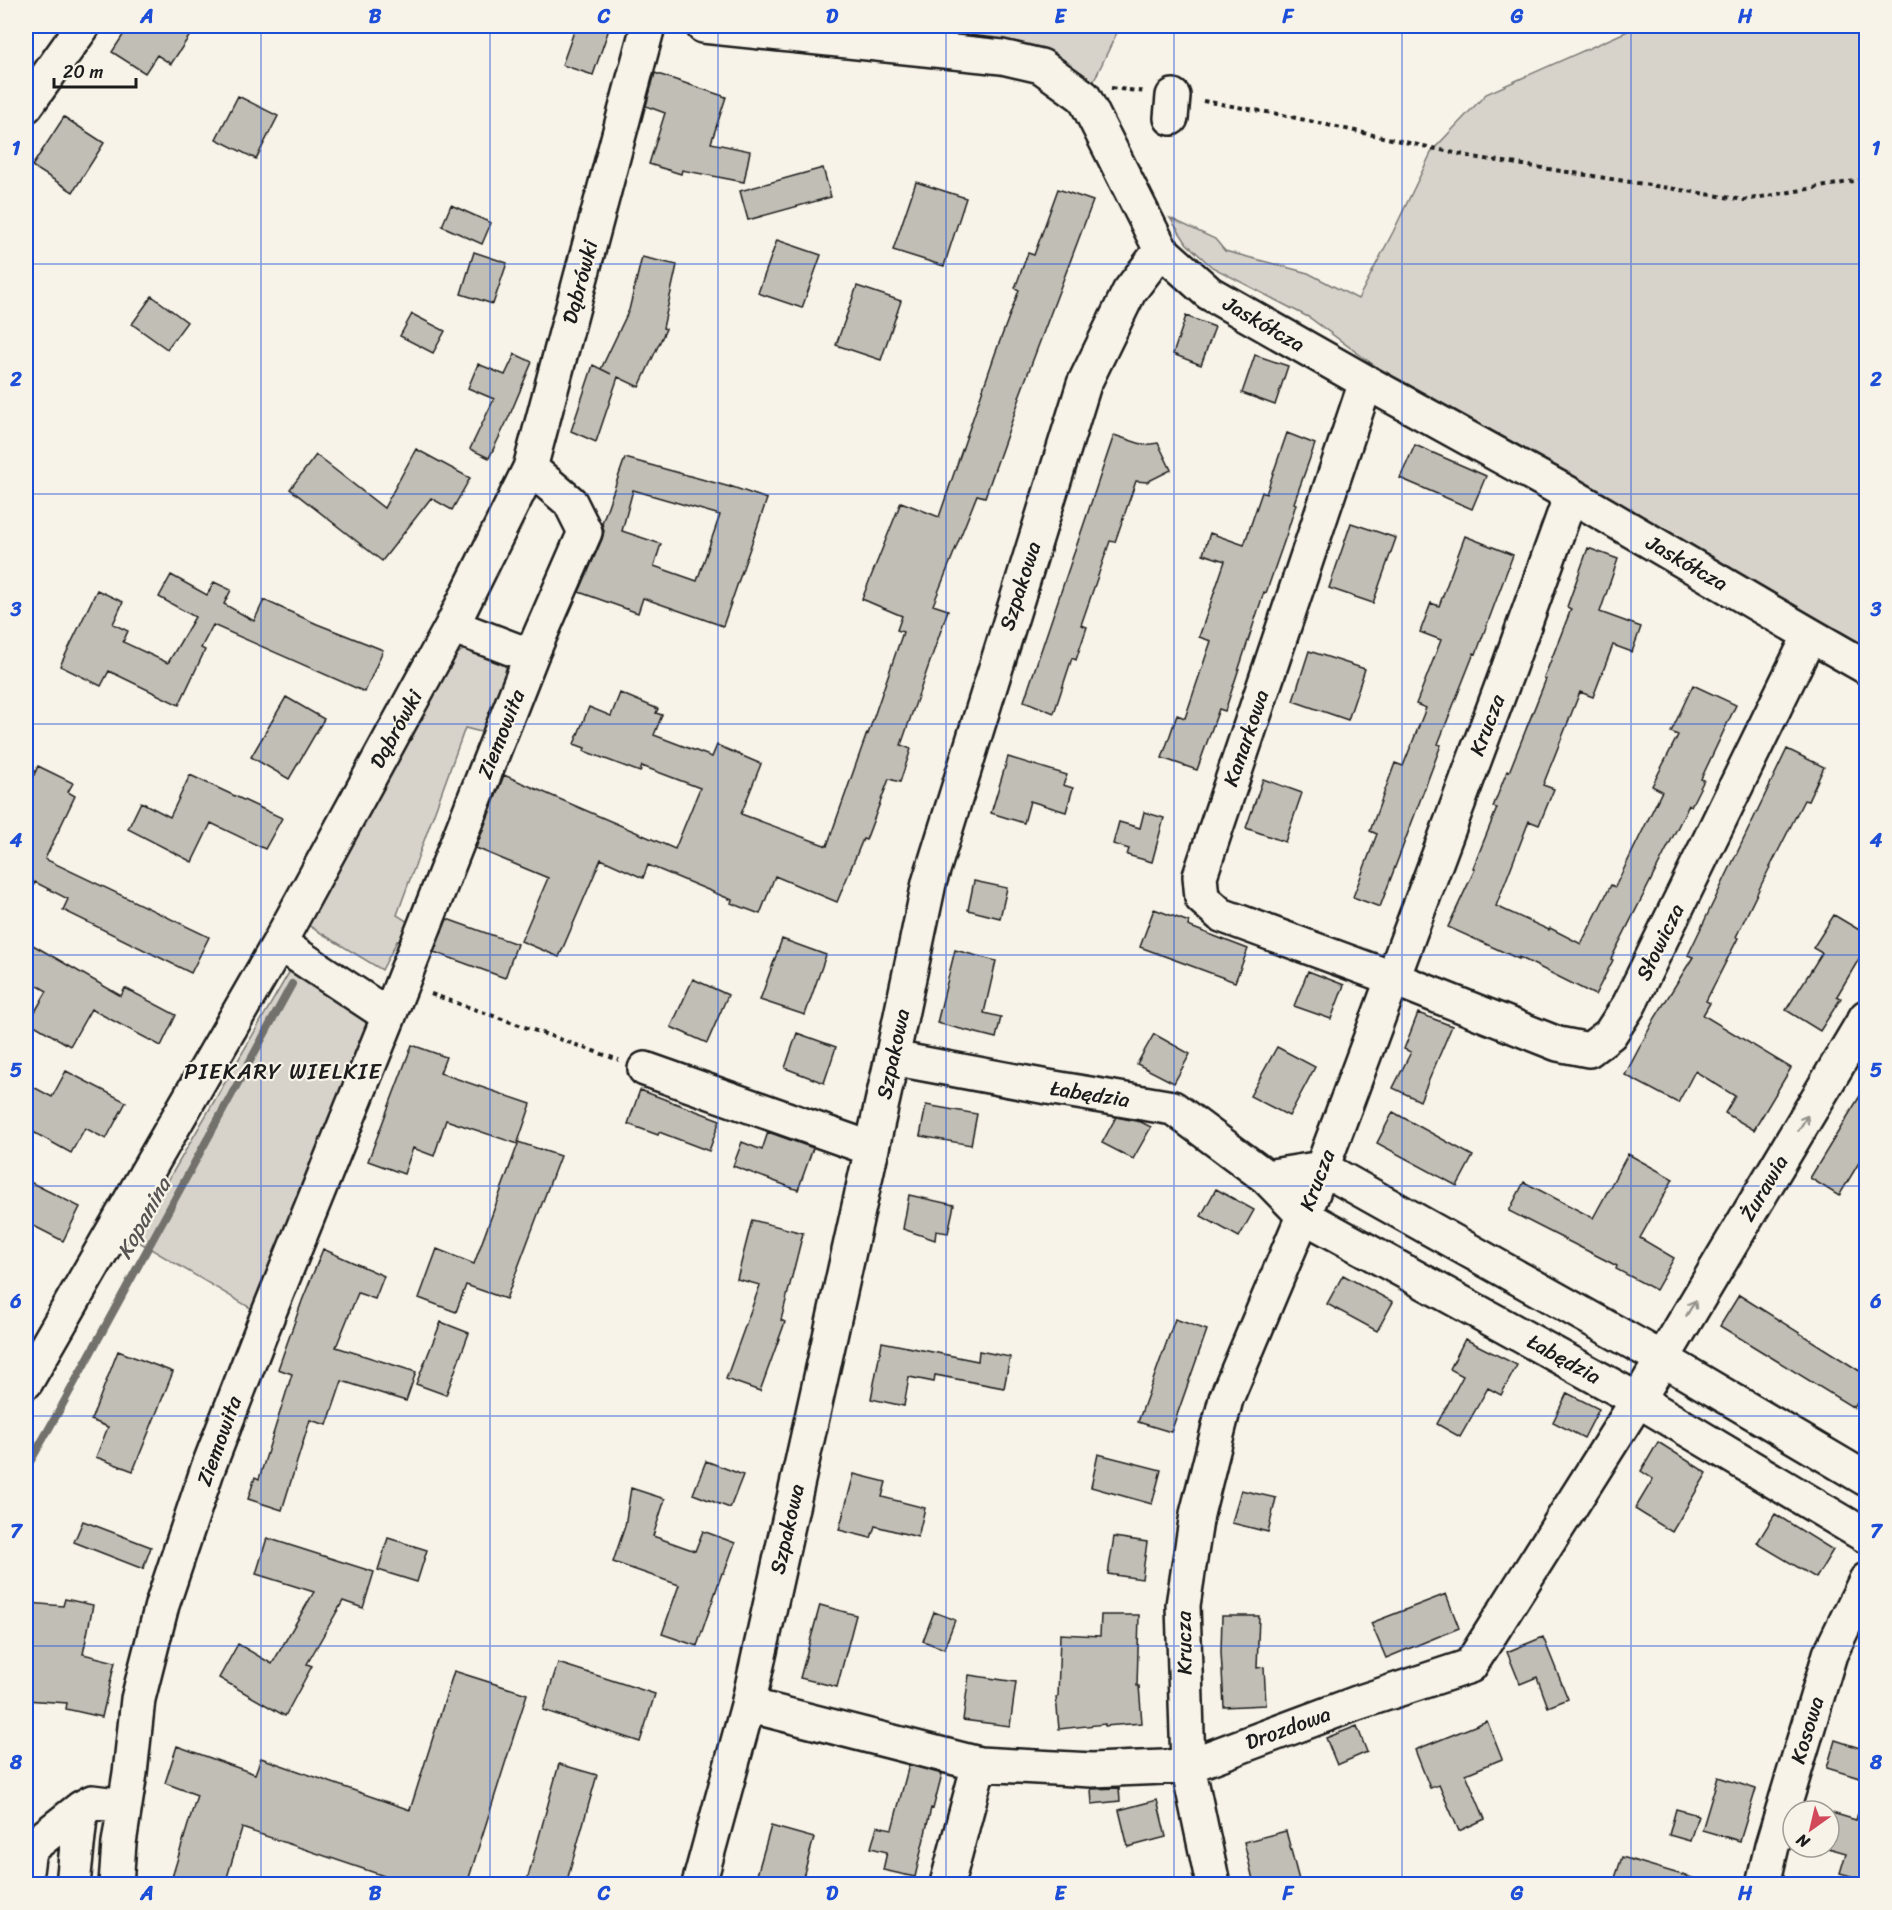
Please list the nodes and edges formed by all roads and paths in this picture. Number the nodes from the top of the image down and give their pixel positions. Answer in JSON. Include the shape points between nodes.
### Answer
{"nodes":[{"id":1,"x":83,"y":26,"type":"edge"},
{"id":2,"x":648,"y":26,"type":"edge"},
{"id":3,"x":703,"y":26,"type":"edge"},
{"id":4,"x":1084,"y":97,"type":"junction"},
{"id":5,"x":26,"y":106,"type":"edge"},
{"id":6,"x":1866,"y":179,"type":"edge"},
{"id":7,"x":1161,"y":249,"type":"junction"},
{"id":8,"x":1366,"y":382,"type":"junction"},
{"id":9,"x":530,"y":468,"type":"junction"},
{"id":10,"x":1571,"y":495,"type":"junction"},
{"id":11,"x":452,"y":626,"type":"junction"},
{"id":12,"x":1810,"y":635,"type":"junction"},
{"id":13,"x":531,"y":656,"type":"junction"},
{"id":14,"x":1866,"y":667,"type":"edge"},
{"id":15,"x":279,"y":944,"type":"junction"},
{"id":16,"x":1392,"y":978,"type":"junction"},
{"id":17,"x":402,"y":984,"type":"junction"},
{"id":18,"x":389,"y":1016,"type":"junction"},
{"id":19,"x":1866,"y":1017,"type":"edge"},
{"id":20,"x":892,"y":1058,"type":"junction"},
{"id":21,"x":645,"y":1069,"type":"joint"},
{"id":22,"x":872,"y":1149,"type":"junction"},
{"id":23,"x":1322,"y":1168,"type":"junction"},
{"id":24,"x":1266,"y":1177,"type":"junction"},
{"id":25,"x":1304,"y":1216,"type":"junction"},
{"id":26,"x":1661,"y":1358,"type":"junction"},
{"id":27,"x":26,"y":1382,"type":"edge"},
{"id":28,"x":1638,"y":1400,"type":"junction"},
{"id":29,"x":1866,"y":1479,"type":"edge"},
{"id":30,"x":1866,"y":1536,"type":"edge"},
{"id":31,"x":1866,"y":1580,"type":"edge"},
{"id":32,"x":747,"y":1705,"type":"junction"},
{"id":33,"x":979,"y":1764,"type":"junction"},
{"id":34,"x":1188,"y":1766,"type":"junction"},
{"id":35,"x":125,"y":1806,"type":"junction"},
{"id":36,"x":81,"y":1808,"type":"junction"},
{"id":37,"x":26,"y":1872,"type":"edge"},
{"id":38,"x":73,"y":1884,"type":"edge"},
{"id":39,"x":116,"y":1884,"type":"edge"},
{"id":40,"x":699,"y":1884,"type":"edge"},
{"id":41,"x":947,"y":1884,"type":"edge"},
{"id":42,"x":1213,"y":1884,"type":"edge"},
{"id":43,"x":1763,"y":1884,"type":"edge"}],
"edges":[{"from":1,"to":5,"type":"street"},
{"from":2,"to":9,"type":"street","name":"Dąbrówki"},
{"from":3,"to":4,"type":"street","name":"Jaskółcza","via":[[1002,57],[1041,66]]},
{"from":4,"to":6,"type":"path","via":[[1112,88],[1172,107],[1278,114],[1473,157],[1744,200]]},
{"from":4,"to":7,"type":"street","name":"Jaskółcza"},
{"from":7,"to":8,"type":"street","name":"Jaskółcza","via":[[1209,293]]},
{"from":7,"to":20,"type":"street","name":"Szpakowa","via":[[1129,292],[1084,384],[929,883]]},
{"from":8,"to":10,"type":"street","name":"Jaskółcza"},
{"from":8,"to":16,"type":"street","name":"Kanarkowa","via":[[1200,876],[1202,898],[1221,915]]},
{"from":9,"to":11,"type":"street","name":"Dąbrówki"},
{"from":9,"to":13,"type":"street","name":"Ziemowita","via":[[570,502],[585,532]]},
{"from":10,"to":12,"type":"street","name":"Jaskółcza"},
{"from":10,"to":16,"type":"street","name":"Krucza"},
{"from":11,"to":13,"type":"street"},
{"from":11,"to":15,"type":"street","name":"Dąbrówki"},
{"from":12,"to":14,"type":"street","name":"Jaskółcza"},
{"from":12,"to":16,"type":"street","name":"Słowicza","via":[[1629,1005],[1610,1034],[1589,1050],[1558,1044]]},
{"from":13,"to":17,"type":"street","name":"Ziemowita"},
{"from":15,"to":18,"type":"street"},
{"from":15,"to":27,"type":"street","name":"Dąbrówki"},
{"from":16,"to":23,"type":"street","name":"Krucza"},
{"from":17,"to":18,"type":"street","name":"Ziemowita"},
{"from":17,"to":21,"type":"path"},
{"from":18,"to":35,"type":"street","name":"Ziemowita","via":[[208,1468],[166,1594],[138,1699]]},
{"from":26,"to":19,"type":"street","name":"Żurawia","one_way":true},
{"from":20,"to":22,"type":"street","name":"Szpakowa"},
{"from":20,"to":24,"type":"street","name":"Łabędzia","via":[[1173,1108]]},
{"from":21,"to":22,"type":"street"},
{"from":22,"to":32,"type":"street","name":"Szpakowa"},
{"from":23,"to":24,"type":"street"},
{"from":23,"to":25,"type":"street","name":"Krucza"},
{"from":23,"to":26,"type":"street"},
{"from":24,"to":25,"type":"street","name":"Łabędzia"},
{"from":25,"to":28,"type":"street","name":"Łabędzia"},
{"from":25,"to":34,"type":"street","name":"Krucza","via":[[1226,1399],[1197,1514],[1183,1605]]},
{"from":26,"to":28,"type":"street","name":"Drozdowa"},
{"from":26,"to":29,"type":"street"},
{"from":28,"to":30,"type":"street","name":"Łabędzia"},
{"from":28,"to":34,"type":"street","name":"Drozdowa","via":[[1470,1666]]},
{"from":31,"to":43,"type":"street","name":"Kosowa","via":[[1830,1654]]},
{"from":32,"to":33,"type":"street","name":"Drozdowa"},
{"from":32,"to":40,"type":"street","name":"Szpakowa"},
{"from":33,"to":34,"type":"street","name":"Drozdowa","via":[[1092,1770]]},
{"from":33,"to":41,"type":"street"},
{"from":34,"to":42,"type":"street","name":"Krucza"},
{"from":35,"to":36,"type":"street","via":[[92,1802]]},
{"from":35,"to":39,"type":"street","name":"Ziemowita"},
{"from":36,"to":37,"type":"street","via":[[29,1849]]},
{"from":36,"to":38,"type":"street"}]}
